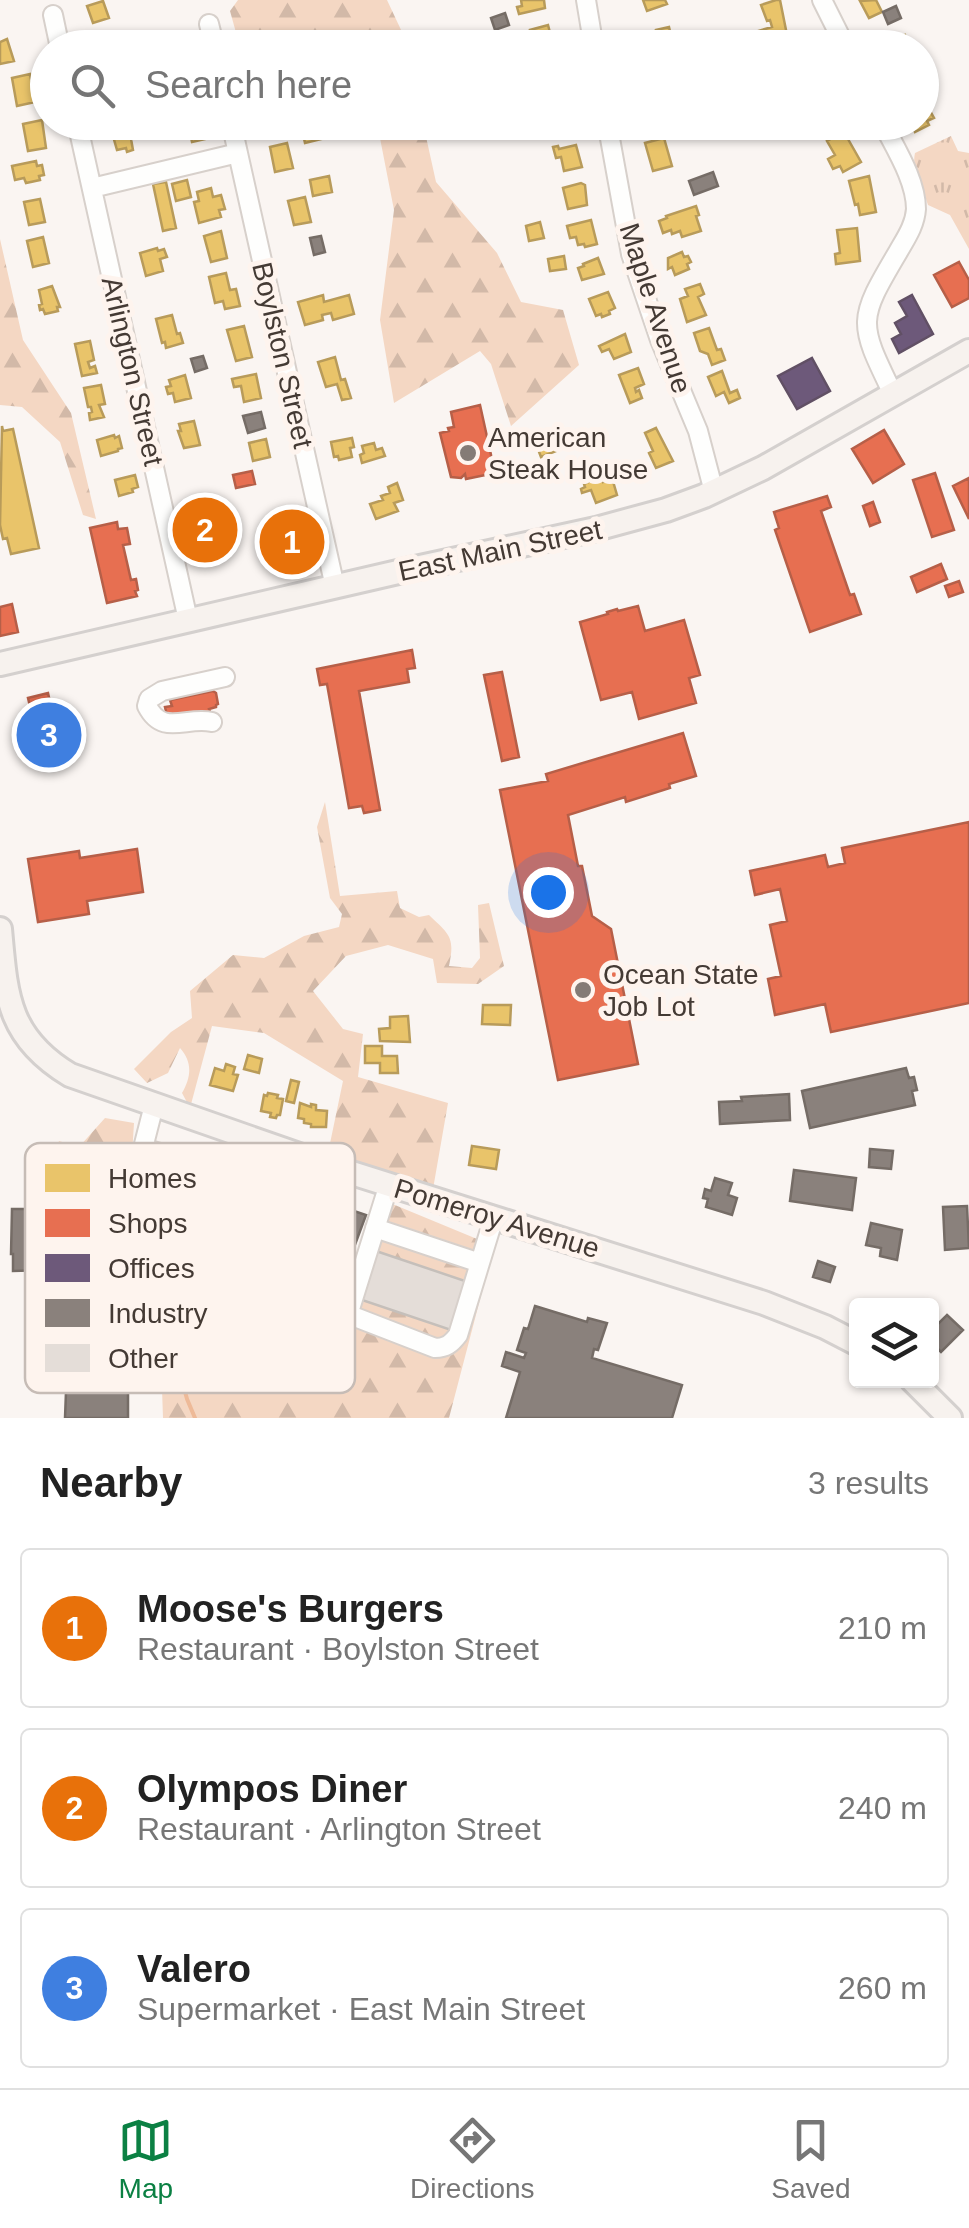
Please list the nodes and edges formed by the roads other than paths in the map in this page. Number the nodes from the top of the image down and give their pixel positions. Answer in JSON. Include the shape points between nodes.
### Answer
{"nodes":[{"id":1,"x":586,"y":0,"type":"edge"},
{"id":2,"x":822,"y":0,"type":"edge"},
{"id":3,"x":53,"y":15,"type":"dead end"},
{"id":4,"x":209,"y":24,"type":"dead end"},
{"id":5,"x":56,"y":30,"type":"edge"},
{"id":6,"x":210,"y":30,"type":"edge"},
{"id":7,"x":591,"y":30,"type":"edge"},
{"id":8,"x":837,"y":30,"type":"edge"},
{"id":9,"x":81,"y":140,"type":"edge"},
{"id":10,"x":236,"y":140,"type":"edge"},
{"id":11,"x":610,"y":140,"type":"edge"},
{"id":12,"x":891,"y":140,"type":"edge"},
{"id":13,"x":238,"y":152,"type":"junction"},
{"id":14,"x":92,"y":188,"type":"junction"},
{"id":15,"x":969,"y":351,"type":"edge"},
{"id":16,"x":893,"y":394,"type":"junction"},
{"id":17,"x":714,"y":492,"type":"junction"},
{"id":18,"x":334,"y":586,"type":"junction"},
{"id":19,"x":188,"y":620,"type":"junction"},
{"id":20,"x":0,"y":664,"type":"edge"},
{"id":21,"x":225,"y":676,"type":"dead end"},
{"id":22,"x":212,"y":722,"type":"dead end"},
{"id":23,"x":0,"y":929,"type":"edge"},
{"id":24,"x":154,"y":1105,"type":"junction"},
{"id":25,"x":144,"y":1143,"type":"edge"},
{"id":26,"x":267,"y":1143,"type":"edge"},
{"id":27,"x":355,"y":1173,"type":"edge"},
{"id":28,"x":389,"y":1184,"type":"junction"},
{"id":29,"x":494,"y":1217,"type":"junction"},
{"id":30,"x":375,"y":1228,"type":"junction"},
{"id":31,"x":480,"y":1263,"type":"junction"},
{"id":32,"x":355,"y":1293,"type":"edge"},
{"id":33,"x":355,"y":1316,"type":"edge"},
{"id":34,"x":849,"y":1340,"type":"edge"},
{"id":35,"x":920,"y":1388,"type":"edge"},
{"id":36,"x":950,"y":1418,"type":"edge"}],
"edges":[{"from":1,"to":7,"type":"street"},
{"from":2,"to":8,"type":"street"},
{"from":3,"to":5,"type":"street"},
{"from":4,"to":6,"type":"street"},
{"from":9,"to":14,"type":"street","name":"Arlington Street"},
{"from":10,"to":13,"type":"street","name":"Boylston Street"},
{"from":11,"to":17,"type":"street","name":"Maple Avenue","via":[[631,254]]},
{"from":12,"to":16,"type":"street","via":[[916,206],[866,322]]},
{"from":13,"to":14,"type":"street"},
{"from":13,"to":18,"type":"street","name":"Boylston Street"},
{"from":14,"to":19,"type":"street","name":"Arlington Street"},
{"from":15,"to":16,"type":"main road","name":"East Main Street"},
{"from":16,"to":17,"type":"main road","name":"East Main Street"},
{"from":17,"to":18,"type":"main road","name":"East Main Street","via":[[596,529]]},
{"from":18,"to":19,"type":"main road","name":"East Main Street"},
{"from":19,"to":20,"type":"main road","name":"East Main Street"},
{"from":21,"to":22,"type":"street","via":[[162,691],[158,701],[169,725]]},
{"from":23,"to":24,"type":"main road","name":"Pomeroy Avenue","via":[[6,991],[29,1040],[70,1074]]},
{"from":24,"to":25,"type":"street"},
{"from":24,"to":26,"type":"main road","name":"Pomeroy Avenue"},
{"from":27,"to":28,"type":"main road","name":"Pomeroy Avenue"},
{"from":28,"to":29,"type":"main road","name":"Pomeroy Avenue"},
{"from":28,"to":30,"type":"street"},
{"from":29,"to":31,"type":"street"},
{"from":29,"to":34,"type":"main road","name":"Pomeroy Avenue","via":[[764,1303]]},
{"from":30,"to":31,"type":"street"},
{"from":30,"to":32,"type":"street"},
{"from":31,"to":33,"type":"street","via":[[458,1335],[443,1348]]},
{"from":35,"to":36,"type":"main road"}]}
